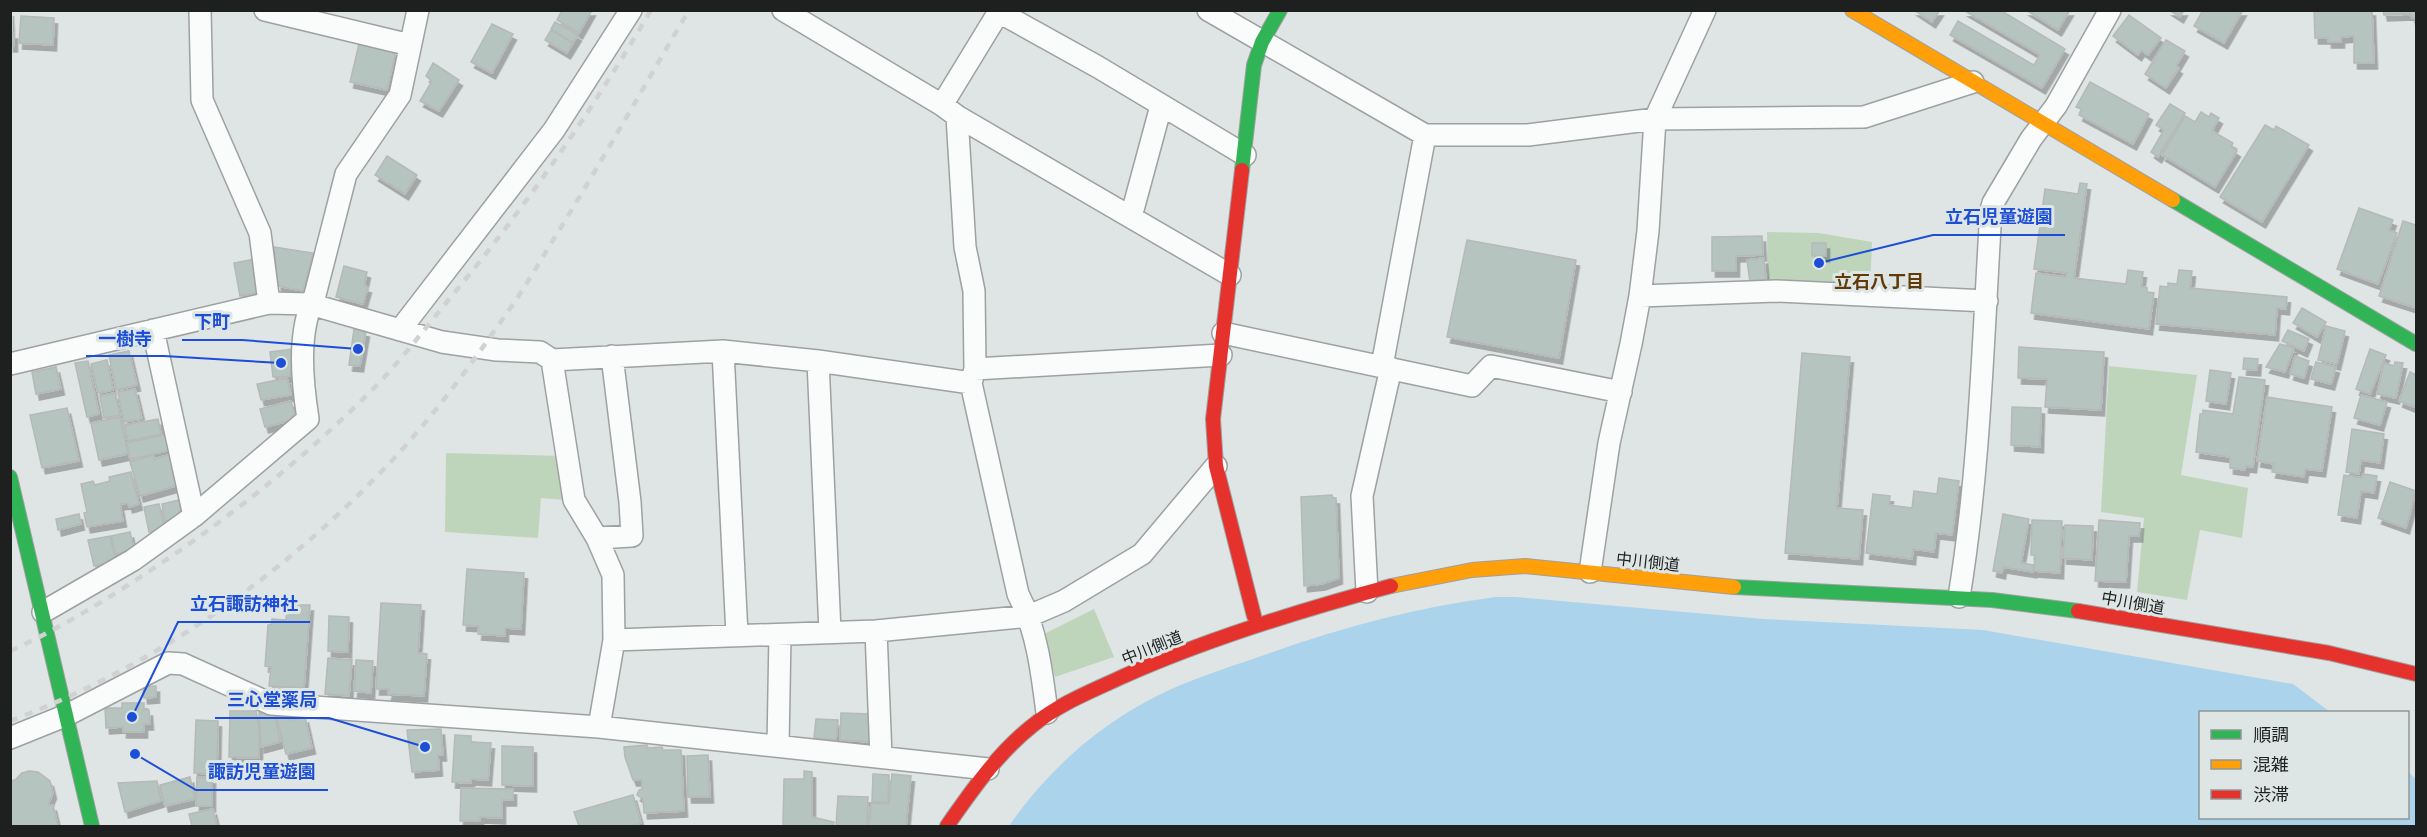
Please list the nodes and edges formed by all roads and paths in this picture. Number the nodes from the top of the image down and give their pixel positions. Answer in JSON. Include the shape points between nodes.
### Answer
{"nodes":[{"id":1,"x":200,"y":10,"type":"edge"},
{"id":2,"x":265,"y":10,"type":"edge"},
{"id":3,"x":418,"y":10,"type":"edge"},
{"id":4,"x":631,"y":10,"type":"edge"},
{"id":5,"x":783,"y":10,"type":"edge"},
{"id":6,"x":1208,"y":10,"type":"edge"},
{"id":7,"x":1280,"y":10,"type":"edge"},
{"id":8,"x":1705,"y":10,"type":"edge"},
{"id":9,"x":1852,"y":10,"type":"edge"},
{"id":10,"x":2110,"y":10,"type":"edge"},
{"id":11,"x":1000,"y":11,"type":"edge"},
{"id":12,"x":1262,"y":42,"type":"junction"},
{"id":13,"x":410,"y":45,"type":"junction"},
{"id":14,"x":1973,"y":82,"type":"junction"},
{"id":15,"x":1161,"y":106,"type":"junction"},
{"id":16,"x":950,"y":111,"type":"junction"},
{"id":17,"x":1655,"y":119,"type":"junction"},
{"id":18,"x":2042,"y":123,"type":"junction"},
{"id":19,"x":1425,"y":135,"type":"junction"},
{"id":20,"x":1245,"y":155,"type":"junction"},
{"id":21,"x":1131,"y":217,"type":"junction"},
{"id":22,"x":1230,"y":275,"type":"junction"},
{"id":23,"x":1640,"y":297,"type":"junction"},
{"id":24,"x":1987,"y":301,"type":"junction"},
{"id":25,"x":269,"y":303,"type":"junction"},
{"id":26,"x":310,"y":304,"type":"junction"},
{"id":27,"x":153,"y":330,"type":"junction"},
{"id":28,"x":399,"y":330,"type":"junction"},
{"id":29,"x":1223,"y":333,"type":"junction"},
{"id":30,"x":2416,"y":344,"type":"edge"},
{"id":31,"x":723,"y":351,"type":"junction"},
{"id":32,"x":1221,"y":355,"type":"junction"},
{"id":33,"x":612,"y":356,"type":"junction"},
{"id":34,"x":552,"y":360,"type":"junction"},
{"id":35,"x":818,"y":361,"type":"junction"},
{"id":36,"x":10,"y":364,"type":"edge"},
{"id":37,"x":1387,"y":367,"type":"junction"},
{"id":38,"x":973,"y":376,"type":"junction"},
{"id":39,"x":1621,"y":392,"type":"junction"},
{"id":40,"x":1216,"y":466,"type":"junction"},
{"id":41,"x":10,"y":477,"type":"edge"},
{"id":42,"x":194,"y":516,"type":"junction"},
{"id":43,"x":597,"y":538,"type":"junction"},
{"id":44,"x":1590,"y":572,"type":"junction"},
{"id":45,"x":1367,"y":592,"type":"junction"},
{"id":46,"x":1959,"y":597,"type":"junction"},
{"id":47,"x":43,"y":612,"type":"junction"},
{"id":48,"x":1029,"y":616,"type":"junction"},
{"id":49,"x":1255,"y":621,"type":"junction"},
{"id":50,"x":876,"y":631,"type":"junction"},
{"id":51,"x":830,"y":632,"type":"junction"},
{"id":52,"x":737,"y":635,"type":"junction"},
{"id":53,"x":780,"y":635,"type":"junction"},
{"id":54,"x":614,"y":640,"type":"junction"},
{"id":55,"x":2416,"y":674,"type":"edge"},
{"id":56,"x":1047,"y":714,"type":"junction"},
{"id":57,"x":67,"y":715,"type":"junction"},
{"id":58,"x":599,"y":727,"type":"junction"},
{"id":59,"x":10,"y":738,"type":"edge"},
{"id":60,"x":778,"y":746,"type":"junction"},
{"id":61,"x":881,"y":757,"type":"junction"},
{"id":62,"x":988,"y":769,"type":"junction"},
{"id":63,"x":92,"y":826,"type":"edge"},
{"id":64,"x":947,"y":826,"type":"edge"}],
"edges":[{"from":1,"to":25,"type":"street","via":[[202,100],[260,233]]},
{"from":2,"to":13,"type":"street"},
{"from":3,"to":13,"type":"street"},
{"from":4,"to":28,"type":"street","via":[[554,130]]},
{"from":5,"to":16,"type":"street"},
{"from":6,"to":12,"type":"street"},
{"from":7,"to":12,"type":"street"},
{"from":8,"to":17,"type":"street"},
{"from":9,"to":14,"type":"street"},
{"from":10,"to":18,"type":"street","via":[[2056,106]]},
{"from":11,"to":15,"type":"street"},
{"from":11,"to":16,"type":"street"},
{"from":12,"to":19,"type":"street"},
{"from":12,"to":20,"type":"street","via":[[1250,88]]},
{"from":13,"to":26,"type":"street","via":[[400,95],[346,174]]},
{"from":14,"to":17,"type":"street","via":[[1864,117]]},
{"from":14,"to":18,"type":"street"},
{"from":15,"to":20,"type":"street"},
{"from":15,"to":21,"type":"street"},
{"from":16,"to":21,"type":"street"},
{"from":16,"to":38,"type":"street","via":[[965,248],[974,291]]},
{"from":17,"to":19,"type":"street","via":[[1528,135]]},
{"from":17,"to":23,"type":"street"},
{"from":18,"to":24,"type":"street","via":[[1993,203]]},
{"from":18,"to":30,"type":"street"},
{"from":19,"to":37,"type":"street"},
{"from":20,"to":22,"type":"street"},
{"from":21,"to":22,"type":"street"},
{"from":22,"to":29,"type":"street"},
{"from":23,"to":24,"type":"street","via":[[1776,291]]},
{"from":23,"to":39,"type":"street"},
{"from":24,"to":46,"type":"street","via":[[1969,535]]},
{"from":25,"to":26,"type":"street"},
{"from":25,"to":27,"type":"street"},
{"from":26,"to":28,"type":"street"},
{"from":26,"to":42,"type":"street","via":[[306,313],[302,381],[308,419]]},
{"from":27,"to":36,"type":"street"},
{"from":27,"to":42,"type":"street"},
{"from":28,"to":34,"type":"street","via":[[442,342],[540,352]]},
{"from":29,"to":32,"type":"street"},
{"from":29,"to":37,"type":"street"},
{"from":31,"to":33,"type":"street"},
{"from":31,"to":35,"type":"street"},
{"from":31,"to":52,"type":"street"},
{"from":32,"to":38,"type":"street"},
{"from":32,"to":40,"type":"street","via":[[1213,418]]},
{"from":33,"to":34,"type":"street"},
{"from":33,"to":43,"type":"street","via":[[632,536]]},
{"from":34,"to":43,"type":"street","via":[[574,500]]},
{"from":35,"to":38,"type":"street"},
{"from":35,"to":51,"type":"street"},
{"from":37,"to":39,"type":"street","via":[[1472,386],[1491,366]]},
{"from":37,"to":45,"type":"street","via":[[1362,496]]},
{"from":38,"to":48,"type":"street","via":[[1018,594]]},
{"from":39,"to":44,"type":"street","via":[[1609,443]]},
{"from":40,"to":48,"type":"street","via":[[1142,554],[1064,601]]},
{"from":40,"to":49,"type":"street"},
{"from":41,"to":47,"type":"street"},
{"from":42,"to":47,"type":"street","via":[[133,560]]},
{"from":43,"to":54,"type":"street","via":[[613,575]]},
{"from":44,"to":45,"type":"street","name":"中川側道","via":[[1485,566]]},
{"from":44,"to":46,"type":"street","name":"中川側道","via":[[1766,590]]},
{"from":45,"to":49,"type":"street","name":"中川側道"},
{"from":46,"to":55,"type":"street","name":"中川側道","via":[[2087,612],[2250,639]]},
{"from":47,"to":57,"type":"street"},
{"from":48,"to":50,"type":"street"},
{"from":48,"to":56,"type":"street"},
{"from":49,"to":56,"type":"street","name":"中川側道"},
{"from":50,"to":51,"type":"street"},
{"from":50,"to":61,"type":"street"},
{"from":51,"to":53,"type":"street"},
{"from":52,"to":53,"type":"street"},
{"from":52,"to":54,"type":"street"},
{"from":53,"to":60,"type":"street"},
{"from":54,"to":58,"type":"street"},
{"from":56,"to":62,"type":"street","name":"中川側道"},
{"from":57,"to":58,"type":"street","via":[[168,663],[183,664],[271,704]]},
{"from":57,"to":59,"type":"street"},
{"from":57,"to":63,"type":"street"},
{"from":58,"to":60,"type":"street"},
{"from":60,"to":61,"type":"street"},
{"from":61,"to":62,"type":"street"},
{"from":62,"to":64,"type":"street","name":"中川側道"}]}
